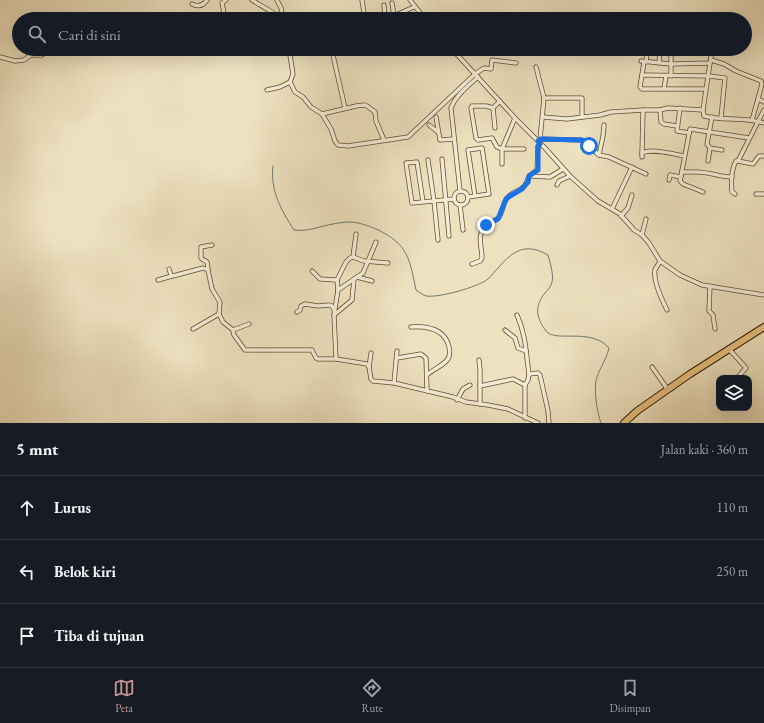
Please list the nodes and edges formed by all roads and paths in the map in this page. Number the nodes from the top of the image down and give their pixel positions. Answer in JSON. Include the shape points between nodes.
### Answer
{"nodes":[{"id":1,"x":207,"y":0,"type":"edge"},
{"id":2,"x":226,"y":0,"type":"edge"},
{"id":3,"x":252,"y":0,"type":"edge"},
{"id":4,"x":277,"y":0,"type":"edge"},
{"id":5,"x":362,"y":0,"type":"edge"},
{"id":6,"x":410,"y":0,"type":"edge"},
{"id":7,"x":192,"y":4,"type":"dead end"},
{"id":8,"x":384,"y":4,"type":"dead end"},
{"id":9,"x":392,"y":4,"type":"dead end"},
{"id":10,"x":414,"y":7,"type":"junction"},
{"id":11,"x":224,"y":12,"type":"edge"},
{"id":12,"x":272,"y":12,"type":"edge"},
{"id":13,"x":282,"y":12,"type":"edge"},
{"id":14,"x":364,"y":12,"type":"edge"},
{"id":15,"x":385,"y":12,"type":"edge"},
{"id":16,"x":393,"y":12,"type":"edge"},
{"id":17,"x":405,"y":12,"type":"edge"},
{"id":18,"x":419,"y":12,"type":"edge"},
{"id":19,"x":29,"y":56,"type":"edge"},
{"id":20,"x":290,"y":56,"type":"edge"},
{"id":21,"x":333,"y":56,"type":"edge"},
{"id":22,"x":458,"y":56,"type":"edge"},
{"id":23,"x":645,"y":56,"type":"edge"},
{"id":24,"x":660,"y":56,"type":"edge"},
{"id":25,"x":671,"y":56,"type":"edge"},
{"id":26,"x":710,"y":56,"type":"edge"},
{"id":27,"x":0,"y":57,"type":"edge"},
{"id":28,"x":516,"y":62,"type":"dead end"},
{"id":29,"x":644,"y":62,"type":"junction"},
{"id":30,"x":710,"y":62,"type":"junction"},
{"id":31,"x":659,"y":63,"type":"junction"},
{"id":32,"x":671,"y":64,"type":"junction"},
{"id":33,"x":536,"y":67,"type":"dead end"},
{"id":34,"x":476,"y":75,"type":"junction"},
{"id":35,"x":642,"y":76,"type":"junction"},
{"id":36,"x":668,"y":76,"type":"junction"},
{"id":37,"x":709,"y":76,"type":"junction"},
{"id":38,"x":290,"y":82,"type":"junction"},
{"id":39,"x":664,"y":89,"type":"junction"},
{"id":40,"x":706,"y":89,"type":"junction"},
{"id":41,"x":267,"y":90,"type":"dead end"},
{"id":42,"x":544,"y":98,"type":"junction"},
{"id":43,"x":758,"y":99,"type":"junction"},
{"id":44,"x":500,"y":101,"type":"junction"},
{"id":45,"x":764,"y":102,"type":"edge"},
{"id":46,"x":346,"y":108,"type":"junction"},
{"id":47,"x":493,"y":108,"type":"junction"},
{"id":48,"x":680,"y":108,"type":"junction"},
{"id":49,"x":643,"y":110,"type":"junction"},
{"id":50,"x":660,"y":110,"type":"junction"},
{"id":51,"x":703,"y":110,"type":"junction"},
{"id":52,"x":764,"y":110,"type":"edge"},
{"id":53,"x":322,"y":114,"type":"junction"},
{"id":54,"x":436,"y":117,"type":"dead end"},
{"id":55,"x":543,"y":117,"type":"junction"},
{"id":56,"x":712,"y":117,"type":"junction"},
{"id":57,"x":514,"y":118,"type":"junction"},
{"id":58,"x":582,"y":118,"type":"junction"},
{"id":59,"x":721,"y":118,"type":"junction"},
{"id":60,"x":752,"y":120,"type":"junction"},
{"id":61,"x":759,"y":121,"type":"junction"},
{"id":62,"x":764,"y":123,"type":"edge"},
{"id":63,"x":429,"y":125,"type":"dead end"},
{"id":64,"x":604,"y":125,"type":"dead end"},
{"id":65,"x":677,"y":126,"type":"junction"},
{"id":66,"x":495,"y":128,"type":"dead end"},
{"id":67,"x":438,"y":132,"type":"junction"},
{"id":68,"x":709,"y":132,"type":"junction"},
{"id":69,"x":688,"y":133,"type":"junction"},
{"id":70,"x":749,"y":138,"type":"junction"},
{"id":71,"x":384,"y":140,"type":"junction"},
{"id":72,"x":454,"y":140,"type":"junction"},
{"id":73,"x":539,"y":141,"type":"junction"},
{"id":74,"x":710,"y":148,"type":"junction"},
{"id":75,"x":502,"y":149,"type":"junction"},
{"id":76,"x":524,"y":149,"type":"dead end"},
{"id":77,"x":722,"y":150,"type":"dead end"},
{"id":78,"x":599,"y":155,"type":"junction"},
{"id":79,"x":684,"y":156,"type":"junction"},
{"id":80,"x":764,"y":156,"type":"edge"},
{"id":81,"x":442,"y":159,"type":"dead end"},
{"id":82,"x":428,"y":160,"type":"dead end"},
{"id":83,"x":708,"y":161,"type":"dead end"},
{"id":84,"x":738,"y":161,"type":"junction"},
{"id":85,"x":502,"y":164,"type":"dead end"},
{"id":86,"x":632,"y":167,"type":"junction"},
{"id":87,"x":563,"y":169,"type":"junction"},
{"id":88,"x":682,"y":172,"type":"junction"},
{"id":89,"x":646,"y":174,"type":"dead end"},
{"id":90,"x":529,"y":176,"type":"junction"},
{"id":91,"x":570,"y":176,"type":"junction"},
{"id":92,"x":681,"y":177,"type":"junction"},
{"id":93,"x":732,"y":177,"type":"junction"},
{"id":94,"x":668,"y":180,"type":"dead end"},
{"id":95,"x":557,"y":185,"type":"dead end"},
{"id":96,"x":460,"y":191,"type":"junction"},
{"id":97,"x":703,"y":192,"type":"dead end"},
{"id":98,"x":735,"y":194,"type":"dead end"},
{"id":99,"x":756,"y":194,"type":"dead end"},
{"id":100,"x":764,"y":194,"type":"edge"},
{"id":101,"x":632,"y":195,"type":"dead end"},
{"id":102,"x":475,"y":196,"type":"junction"},
{"id":103,"x":468,"y":197,"type":"junction"},
{"id":104,"x":454,"y":199,"type":"junction"},
{"id":105,"x":446,"y":200,"type":"junction"},
{"id":106,"x":434,"y":201,"type":"junction"},
{"id":107,"x":423,"y":202,"type":"junction"},
{"id":108,"x":460,"y":205,"type":"junction"},
{"id":109,"x":612,"y":209,"type":"junction"},
{"id":110,"x":621,"y":216,"type":"junction"},
{"id":111,"x":646,"y":219,"type":"dead end"},
{"id":112,"x":463,"y":230,"type":"dead end"},
{"id":113,"x":356,"y":234,"type":"dead end"},
{"id":114,"x":449,"y":236,"type":"dead end"},
{"id":115,"x":642,"y":236,"type":"junction"},
{"id":116,"x":438,"y":240,"type":"dead end"},
{"id":117,"x":376,"y":242,"type":"dead end"},
{"id":118,"x":212,"y":245,"type":"dead end"},
{"id":119,"x":353,"y":257,"type":"junction"},
{"id":120,"x":369,"y":262,"type":"junction"},
{"id":121,"x":660,"y":262,"type":"junction"},
{"id":122,"x":388,"y":263,"type":"dead end"},
{"id":123,"x":472,"y":264,"type":"dead end"},
{"id":124,"x":169,"y":269,"type":"dead end"},
{"id":125,"x":208,"y":270,"type":"junction"},
{"id":126,"x":312,"y":271,"type":"dead end"},
{"id":127,"x":172,"y":276,"type":"junction"},
{"id":128,"x":356,"y":278,"type":"junction"},
{"id":129,"x":158,"y":280,"type":"dead end"},
{"id":130,"x":337,"y":280,"type":"junction"},
{"id":131,"x":372,"y":281,"type":"dead end"},
{"id":132,"x":710,"y":286,"type":"junction"},
{"id":133,"x":338,"y":290,"type":"junction"},
{"id":134,"x":764,"y":295,"type":"edge"},
{"id":135,"x":334,"y":310,"type":"junction"},
{"id":136,"x":667,"y":310,"type":"dead end"},
{"id":137,"x":297,"y":312,"type":"dead end"},
{"id":138,"x":219,"y":314,"type":"junction"},
{"id":139,"x":334,"y":315,"type":"junction"},
{"id":140,"x":517,"y":315,"type":"dead end"},
{"id":141,"x":249,"y":324,"type":"dead end"},
{"id":142,"x":411,"y":327,"type":"dead end"},
{"id":143,"x":764,"y":327,"type":"edge"},
{"id":144,"x":193,"y":329,"type":"dead end"},
{"id":145,"x":715,"y":329,"type":"dead end"},
{"id":146,"x":233,"y":330,"type":"junction"},
{"id":147,"x":505,"y":330,"type":"dead end"},
{"id":148,"x":729,"y":348,"type":"junction"},
{"id":149,"x":397,"y":350,"type":"dead end"},
{"id":150,"x":526,"y":351,"type":"junction"},
{"id":151,"x":371,"y":353,"type":"dead end"},
{"id":152,"x":397,"y":358,"type":"junction"},
{"id":153,"x":336,"y":359,"type":"junction"},
{"id":154,"x":479,"y":360,"type":"dead end"},
{"id":155,"x":369,"y":367,"type":"junction"},
{"id":156,"x":652,"y":367,"type":"dead end"},
{"id":157,"x":428,"y":374,"type":"junction"},
{"id":158,"x":529,"y":374,"type":"junction"},
{"id":159,"x":740,"y":375,"type":"edge"},
{"id":160,"x":394,"y":383,"type":"junction"},
{"id":161,"x":470,"y":385,"type":"dead end"},
{"id":162,"x":525,"y":385,"type":"junction"},
{"id":163,"x":480,"y":386,"type":"junction"},
{"id":164,"x":428,"y":391,"type":"junction"},
{"id":165,"x":668,"y":391,"type":"junction"},
{"id":166,"x":486,"y":393,"type":"dead end"},
{"id":167,"x":481,"y":394,"type":"junction"},
{"id":168,"x":457,"y":400,"type":"junction"},
{"id":169,"x":480,"y":404,"type":"junction"},
{"id":170,"x":526,"y":418,"type":"junction"},
{"id":171,"x":538,"y":423,"type":"edge"},
{"id":172,"x":549,"y":423,"type":"edge"},
{"id":173,"x":624,"y":423,"type":"edge"}],
"edges":[{"from":1,"to":7,"type":"street","via":[[197,6]]},
{"from":2,"to":11,"type":"street","via":[[222,3]]},
{"from":3,"to":12,"type":"street"},
{"from":4,"to":13,"type":"street"},
{"from":5,"to":14,"type":"street"},
{"from":6,"to":10,"type":"street"},
{"from":8,"to":15,"type":"street"},
{"from":9,"to":16,"type":"street"},
{"from":10,"to":17,"type":"street"},
{"from":10,"to":18,"type":"street"},
{"from":19,"to":27,"type":"street","via":[[25,60],[16,61]]},
{"from":20,"to":38,"type":"street","via":[[293,74]]},
{"from":21,"to":46,"type":"street"},
{"from":22,"to":34,"type":"street"},
{"from":23,"to":29,"type":"street"},
{"from":24,"to":31,"type":"street"},
{"from":25,"to":32,"type":"street"},
{"from":26,"to":30,"type":"street"},
{"from":28,"to":34,"type":"street","via":[[494,59],[491,61],[491,69],[484,68]]},
{"from":29,"to":31,"type":"street"},
{"from":29,"to":35,"type":"street"},
{"from":30,"to":32,"type":"street"},
{"from":30,"to":37,"type":"street"},
{"from":30,"to":43,"type":"street","via":[[724,64],[761,81]]},
{"from":31,"to":32,"type":"street"},
{"from":32,"to":36,"type":"street"},
{"from":33,"to":42,"type":"street"},
{"from":34,"to":44,"type":"street"},
{"from":34,"to":71,"type":"street","via":[[408,137]]},
{"from":34,"to":72,"type":"street","via":[[459,94],[451,108]]},
{"from":35,"to":36,"type":"street"},
{"from":35,"to":39,"type":"street","via":[[641,88]]},
{"from":36,"to":37,"type":"street"},
{"from":36,"to":39,"type":"street"},
{"from":37,"to":40,"type":"street"},
{"from":37,"to":59,"type":"street","via":[[725,79]]},
{"from":38,"to":41,"type":"street"},
{"from":38,"to":53,"type":"street","via":[[295,92]]},
{"from":39,"to":40,"type":"street"},
{"from":40,"to":51,"type":"street"},
{"from":42,"to":55,"type":"street"},
{"from":42,"to":58,"type":"street","via":[[582,98]]},
{"from":43,"to":45,"type":"street"},
{"from":43,"to":60,"type":"street"},
{"from":44,"to":47,"type":"street"},
{"from":44,"to":57,"type":"street"},
{"from":46,"to":53,"type":"street"},
{"from":46,"to":71,"type":"street","via":[[364,105],[372,109]]},
{"from":47,"to":66,"type":"street"},
{"from":47,"to":75,"type":"street","via":[[472,106],[474,133],[477,139],[491,138],[497,147]]},
{"from":48,"to":50,"type":"street"},
{"from":48,"to":51,"type":"street"},
{"from":48,"to":65,"type":"street"},
{"from":49,"to":50,"type":"street"},
{"from":49,"to":58,"type":"street","via":[[611,112]]},
{"from":49,"to":79,"type":"street","via":[[642,155],[646,151]]},
{"from":50,"to":65,"type":"street","via":[[661,122]]},
{"from":51,"to":56,"type":"street","via":[[704,116]]},
{"from":52,"to":61,"type":"street"},
{"from":53,"to":71,"type":"street","via":[[338,145],[352,146]]},
{"from":54,"to":67,"type":"street"},
{"from":55,"to":58,"type":"street"},
{"from":55,"to":73,"type":"street"},
{"from":56,"to":59,"type":"street"},
{"from":56,"to":68,"type":"street"},
{"from":57,"to":73,"type":"street"},
{"from":57,"to":75,"type":"street"},
{"from":59,"to":60,"type":"street"},
{"from":60,"to":61,"type":"street"},
{"from":61,"to":62,"type":"street"},
{"from":61,"to":70,"type":"street"},
{"from":63,"to":67,"type":"street"},
{"from":64,"to":78,"type":"street"},
{"from":65,"to":69,"type":"street","via":[[677,131]]},
{"from":67,"to":72,"type":"street","via":[[440,140]]},
{"from":68,"to":69,"type":"street","via":[[691,128]]},
{"from":68,"to":70,"type":"street"},
{"from":68,"to":74,"type":"street","via":[[707,144]]},
{"from":69,"to":79,"type":"street"},
{"from":70,"to":84,"type":"street"},
{"from":72,"to":96,"type":"street"},
{"from":73,"to":78,"type":"street","via":[[586,141]]},
{"from":73,"to":87,"type":"street"},
{"from":73,"to":90,"type":"street","via":[[538,170]]},
{"from":74,"to":77,"type":"street"},
{"from":74,"to":83,"type":"street"},
{"from":75,"to":76,"type":"street"},
{"from":75,"to":85,"type":"street"},
{"from":78,"to":86,"type":"street"},
{"from":79,"to":88,"type":"street"},
{"from":80,"to":84,"type":"street","via":[[759,156],[753,164]]},
{"from":81,"to":105,"type":"street"},
{"from":82,"to":106,"type":"street"},
{"from":84,"to":93,"type":"street","via":[[734,165]]},
{"from":86,"to":89,"type":"street"},
{"from":86,"to":109,"type":"street"},
{"from":87,"to":90,"type":"street","via":[[550,177]]},
{"from":87,"to":91,"type":"street"},
{"from":88,"to":92,"type":"street"},
{"from":88,"to":93,"type":"street"},
{"from":90,"to":123,"type":"street","via":[[522,189],[506,199],[498,219],[486,225],[480,238],[482,258]]},
{"from":91,"to":95,"type":"street"},
{"from":91,"to":109,"type":"street","via":[[593,198]]},
{"from":92,"to":94,"type":"street","via":[[670,175]]},
{"from":92,"to":97,"type":"street","via":[[681,182]]},
{"from":93,"to":98,"type":"street","via":[[732,192]]},
{"from":96,"to":103,"type":"street"},
{"from":96,"to":104,"type":"street","via":[[455,194]]},
{"from":99,"to":100,"type":"street"},
{"from":101,"to":110,"type":"street","via":[[628,208]]},
{"from":102,"to":102,"type":"street","via":[[489,194],[482,148],[468,150]]},
{"from":102,"to":103,"type":"street"},
{"from":103,"to":108,"type":"street","via":[[466,203]]},
{"from":104,"to":105,"type":"street"},
{"from":104,"to":108,"type":"street","via":[[456,204]]},
{"from":105,"to":106,"type":"street"},
{"from":105,"to":114,"type":"street"},
{"from":106,"to":107,"type":"street"},
{"from":106,"to":116,"type":"street"},
{"from":107,"to":107,"type":"street","via":[[412,203],[406,163],[418,162]]},
{"from":108,"to":112,"type":"street"},
{"from":109,"to":110,"type":"street"},
{"from":110,"to":115,"type":"street"},
{"from":111,"to":115,"type":"street"},
{"from":113,"to":119,"type":"street"},
{"from":115,"to":121,"type":"street"},
{"from":117,"to":120,"type":"street"},
{"from":118,"to":125,"type":"street","via":[[200,249],[201,258],[208,262]]},
{"from":119,"to":120,"type":"street"},
{"from":119,"to":130,"type":"street","via":[[346,262]]},
{"from":120,"to":122,"type":"street"},
{"from":120,"to":128,"type":"street","via":[[363,273]]},
{"from":121,"to":132,"type":"street","via":[[680,275]]},
{"from":121,"to":136,"type":"street","via":[[655,269],[655,278],[661,300]]},
{"from":124,"to":127,"type":"street"},
{"from":125,"to":127,"type":"street","via":[[203,268]]},
{"from":125,"to":138,"type":"street","via":[[212,289],[220,302]]},
{"from":126,"to":130,"type":"street","via":[[320,279]]},
{"from":127,"to":129,"type":"street"},
{"from":128,"to":131,"type":"street"},
{"from":128,"to":133,"type":"street"},
{"from":128,"to":139,"type":"street","via":[[352,300]]},
{"from":130,"to":133,"type":"street"},
{"from":132,"to":134,"type":"street"},
{"from":132,"to":145,"type":"street","via":[[709,311],[714,315]]},
{"from":133,"to":135,"type":"street"},
{"from":135,"to":137,"type":"street","via":[[329,305],[305,304]]},
{"from":135,"to":139,"type":"street"},
{"from":138,"to":144,"type":"street"},
{"from":138,"to":146,"type":"street"},
{"from":139,"to":153,"type":"street"},
{"from":140,"to":150,"type":"street","via":[[523,328]]},
{"from":141,"to":146,"type":"street"},
{"from":142,"to":157,"type":"street","via":[[439,331],[448,343],[450,352],[445,363]]},
{"from":143,"to":148,"type":"highway"},
{"from":146,"to":153,"type":"street","via":[[247,350],[312,350],[318,359]]},
{"from":147,"to":150,"type":"street","via":[[514,338],[518,348]]},
{"from":148,"to":159,"type":"street","via":[[746,368]]},
{"from":148,"to":165,"type":"highway"},
{"from":149,"to":152,"type":"street"},
{"from":150,"to":158,"type":"street"},
{"from":151,"to":155,"type":"street"},
{"from":152,"to":157,"type":"street","via":[[423,355],[426,358]]},
{"from":152,"to":160,"type":"street"},
{"from":153,"to":155,"type":"street","via":[[367,364]]},
{"from":154,"to":163,"type":"street"},
{"from":155,"to":160,"type":"street","via":[[372,380]]},
{"from":156,"to":165,"type":"street"},
{"from":157,"to":164,"type":"street"},
{"from":158,"to":162,"type":"street"},
{"from":158,"to":172,"type":"street","via":[[540,375],[548,406]]},
{"from":160,"to":164,"type":"street"},
{"from":161,"to":168,"type":"street","via":[[463,389]]},
{"from":162,"to":163,"type":"street","via":[[513,379]]},
{"from":162,"to":170,"type":"street"},
{"from":163,"to":167,"type":"street"},
{"from":164,"to":168,"type":"street"},
{"from":165,"to":173,"type":"highway","via":[[637,411]]},
{"from":166,"to":167,"type":"street"},
{"from":167,"to":169,"type":"street"},
{"from":168,"to":169,"type":"street"},
{"from":169,"to":170,"type":"street","via":[[508,409]]},
{"from":170,"to":171,"type":"street"}]}
